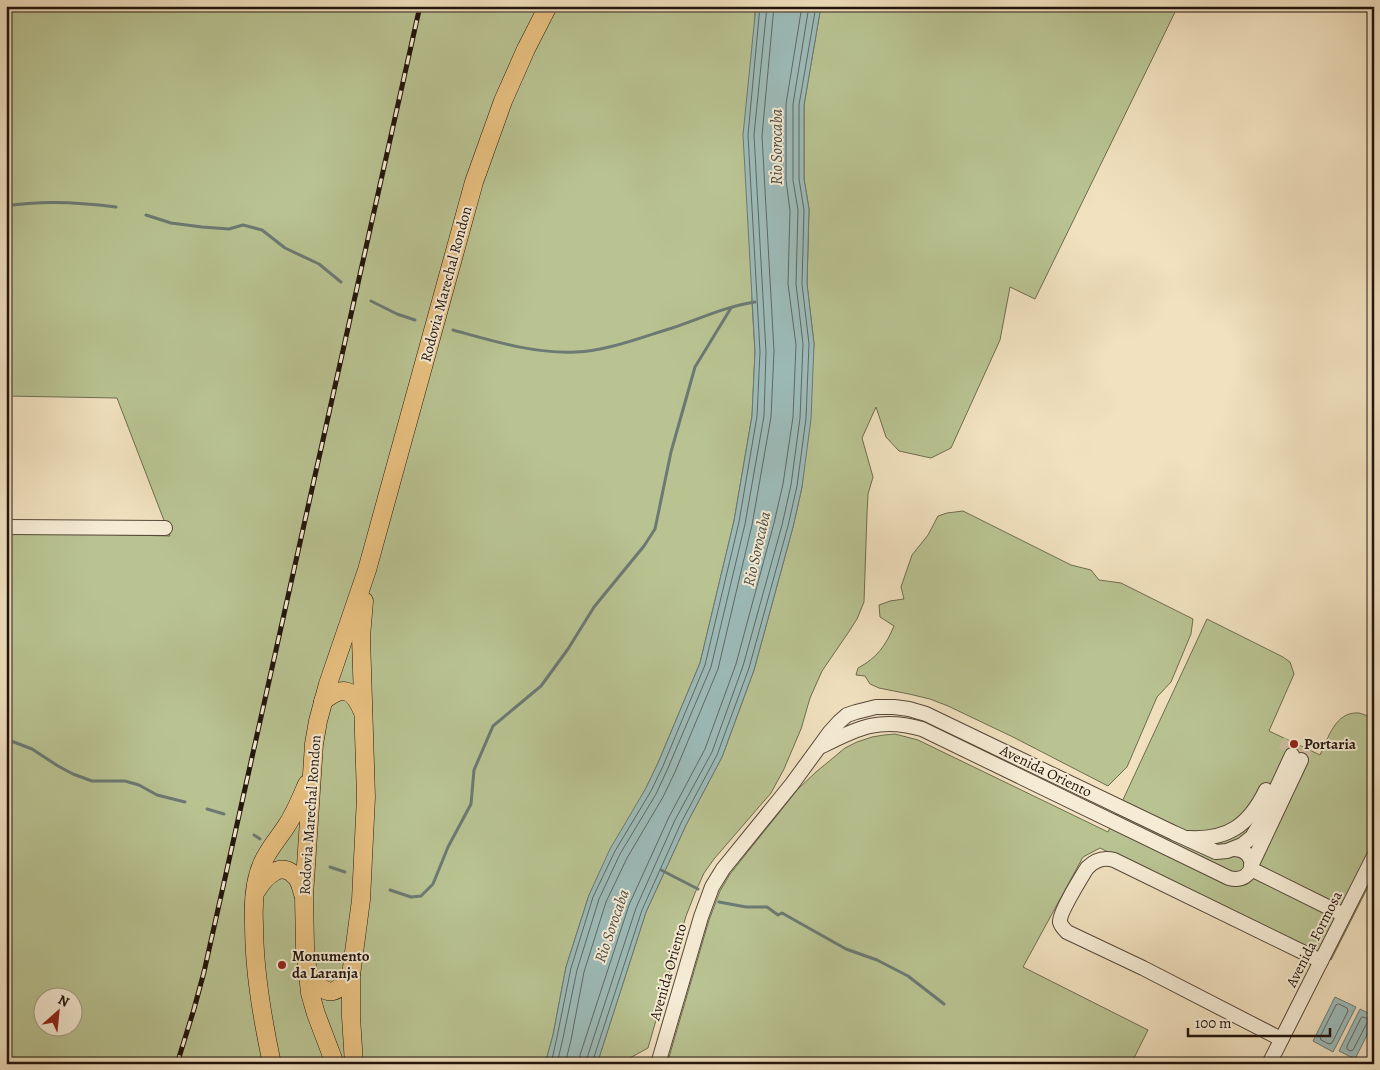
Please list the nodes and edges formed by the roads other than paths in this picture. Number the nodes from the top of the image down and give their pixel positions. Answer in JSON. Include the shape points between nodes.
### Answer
{"nodes":[{"id":1,"x":548,"y":6,"type":"edge"},
{"id":2,"x":6,"y":527,"type":"edge"},
{"id":3,"x":165,"y":528,"type":"dead end"},
{"id":4,"x":368,"y":570,"type":"junction"},
{"id":5,"x":323,"y":701,"type":"junction"},
{"id":6,"x":364,"y":713,"type":"junction"},
{"id":7,"x":819,"y":748,"type":"junction"},
{"id":8,"x":1293,"y":755,"type":"junction"},
{"id":9,"x":312,"y":773,"type":"junction"},
{"id":10,"x":1251,"y":816,"type":"junction"},
{"id":11,"x":1232,"y":830,"type":"junction"},
{"id":12,"x":1252,"y":837,"type":"junction"},
{"id":13,"x":1183,"y":838,"type":"junction"},
{"id":14,"x":1230,"y":850,"type":"junction"},
{"id":15,"x":1374,"y":856,"type":"edge"},
{"id":16,"x":1251,"y":867,"type":"junction"},
{"id":17,"x":1226,"y":876,"type":"junction"},
{"id":18,"x":254,"y":895,"type":"junction"},
{"id":19,"x":304,"y":896,"type":"junction"},
{"id":20,"x":1344,"y":915,"type":"junction"},
{"id":21,"x":1321,"y":960,"type":"junction"},
{"id":22,"x":351,"y":975,"type":"junction"},
{"id":23,"x":308,"y":977,"type":"junction"},
{"id":24,"x":1282,"y":1039,"type":"junction"},
{"id":25,"x":272,"y":1064,"type":"edge"},
{"id":26,"x":335,"y":1064,"type":"edge"},
{"id":27,"x":354,"y":1064,"type":"edge"},
{"id":28,"x":658,"y":1064,"type":"edge"},
{"id":29,"x":1269,"y":1064,"type":"edge"}],
"edges":[{"from":1,"to":4,"type":"main road","name":"Rodovia Marechal Rondon","via":[[507,92],[474,182]]},
{"from":2,"to":3,"type":"street"},
{"from":4,"to":5,"type":"main road","name":"Rodovia Marechal Rondon"},
{"from":4,"to":6,"type":"main road","name":"Rodovia Marechal Rondon","via":[[361,638]]},
{"from":5,"to":6,"type":"main road","via":[[343,690],[357,700]]},
{"from":5,"to":9,"type":"main road","name":"Rodovia Marechal Rondon"},
{"from":6,"to":22,"type":"main road","name":"Rodovia Marechal Rondon","via":[[365,834],[361,900]]},
{"from":7,"to":13,"type":"street","name":"Avenida Oriento","via":[[839,722],[852,714],[876,707],[909,709],[940,720]]},
{"from":7,"to":17,"type":"street","name":"Avenida Oriento","via":[[869,726],[895,723],[922,729]]},
{"from":7,"to":28,"type":"street","name":"Avenida Oriento","via":[[712,887]]},
{"from":8,"to":10,"type":"street","name":"Avenida Oriento"},
{"from":8,"to":12,"type":"street"},
{"from":8,"to":16,"type":"street"},
{"from":9,"to":18,"type":"main road","via":[[288,824],[266,854]]},
{"from":9,"to":19,"type":"main road","name":"Rodovia Marechal Rondon"},
{"from":10,"to":11,"type":"street","name":"Avenida Oriento"},
{"from":10,"to":12,"type":"street"},
{"from":11,"to":13,"type":"street","name":"Avenida Oriento","via":[[1213,837]]},
{"from":11,"to":14,"type":"street"},
{"from":12,"to":14,"type":"street"},
{"from":13,"to":14,"type":"street","name":"Avenida Oriento","via":[[1216,852]]},
{"from":14,"to":16,"type":"street","via":[[1244,851],[1249,856]]},
{"from":14,"to":17,"type":"street","via":[[1223,855],[1220,866]]},
{"from":15,"to":20,"type":"street","name":"Avenida Formosa"},
{"from":16,"to":17,"type":"street","via":[[1248,874],[1240,879]]},
{"from":16,"to":20,"type":"street"},
{"from":18,"to":19,"type":"main road","via":[[271,873],[283,870],[296,876]]},
{"from":18,"to":25,"type":"main road","via":[[259,999]]},
{"from":19,"to":23,"type":"main road","name":"Rodovia Marechal Rondon"},
{"from":20,"to":21,"type":"street","name":"Avenida Formosa"},
{"from":21,"to":24,"type":"street","name":"Avenida Formosa"},
{"from":21,"to":24,"type":"street","via":[[1107,858],[1093,862],[1087,868],[1062,914],[1060,923],[1067,932]]},
{"from":22,"to":23,"type":"main road","via":[[332,992],[320,988]]},
{"from":22,"to":27,"type":"main road","name":"Rodovia Marechal Rondon"},
{"from":23,"to":26,"type":"main road","name":"Rodovia Marechal Rondon","via":[[316,1014]]},
{"from":24,"to":29,"type":"street","name":"Avenida Formosa"}]}
